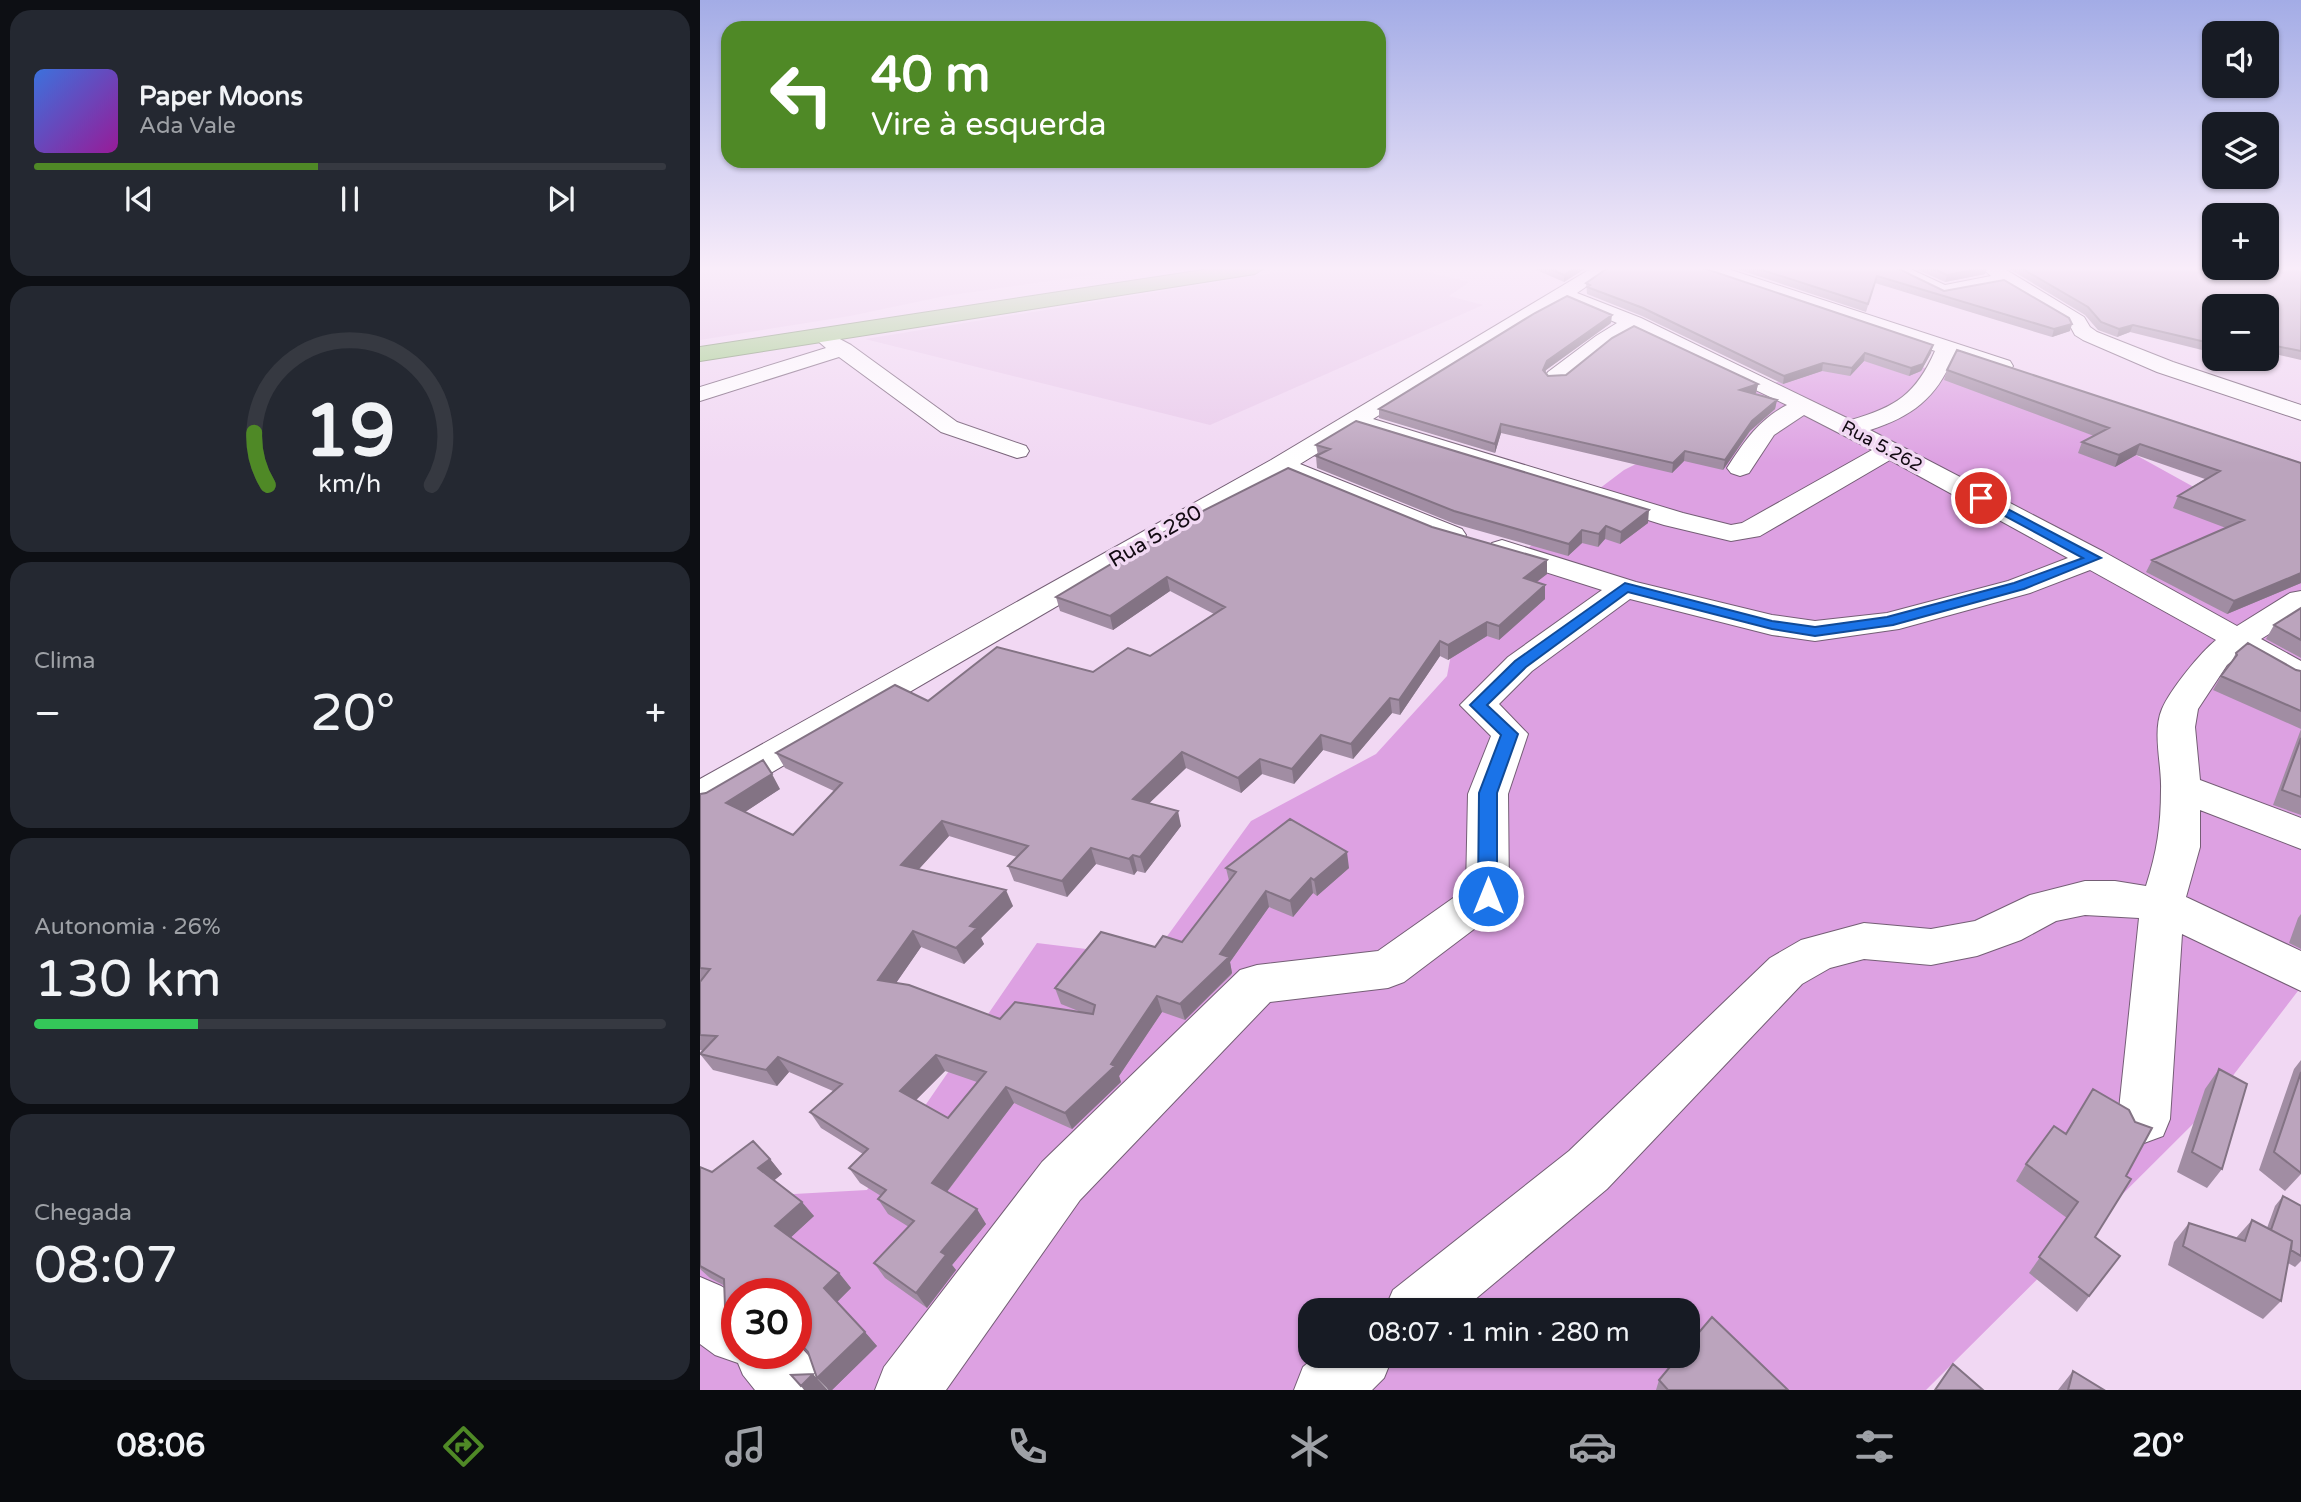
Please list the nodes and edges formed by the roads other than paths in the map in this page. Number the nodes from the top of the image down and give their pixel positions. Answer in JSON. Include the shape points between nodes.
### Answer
{"nodes":[{"id":1,"x":821,"y":333,"type":"edge"},
{"id":2,"x":835,"y":333,"type":"edge"},
{"id":3,"x":1500,"y":333,"type":"edge"},
{"id":4,"x":1615,"y":333,"type":"edge"},
{"id":5,"x":1658,"y":333,"type":"edge"},
{"id":6,"x":1904,"y":333,"type":"edge"},
{"id":7,"x":2084,"y":333,"type":"edge"},
{"id":8,"x":821,"y":335,"type":"junction"},
{"id":9,"x":1947,"y":347,"type":"junction"},
{"id":10,"x":844,"y":349,"type":"junction"},
{"id":11,"x":700,"y":352,"type":"edge"},
{"id":12,"x":2026,"y":374,"type":"edge"},
{"id":13,"x":1556,"y":377,"type":"edge"},
{"id":14,"x":700,"y":394,"type":"edge"},
{"id":15,"x":1805,"y":405,"type":"junction"},
{"id":16,"x":2301,"y":413,"type":"edge"},
{"id":17,"x":1353,"y":420,"type":"junction"},
{"id":18,"x":1850,"y":428,"type":"junction"},
{"id":19,"x":1890,"y":450,"type":"junction"},
{"id":20,"x":1017,"y":451,"type":"dead end"},
{"id":21,"x":1280,"y":465,"type":"junction"},
{"id":22,"x":1740,"y":468,"type":"dead end"},
{"id":23,"x":2094,"y":558,"type":"junction"},
{"id":24,"x":1625,"y":588,"type":"junction"},
{"id":25,"x":2301,"y":600,"type":"edge"},
{"id":26,"x":2238,"y":639,"type":"junction"},
{"id":27,"x":2301,"y":675,"type":"edge"},
{"id":28,"x":2181,"y":788,"type":"junction"},
{"id":29,"x":700,"y":796,"type":"edge"},
{"id":30,"x":2301,"y":834,"type":"edge"},
{"id":31,"x":2162,"y":905,"type":"junction"},
{"id":32,"x":2301,"y":972,"type":"edge"},
{"id":33,"x":2144,"y":1119,"type":"dead end"},
{"id":34,"x":1430,"y":1298,"type":"edge"},
{"id":35,"x":700,"y":1307,"type":"edge"},
{"id":36,"x":721,"y":1322,"type":"edge"},
{"id":37,"x":1349,"y":1368,"type":"edge"},
{"id":38,"x":778,"y":1369,"type":"edge"},
{"id":39,"x":796,"y":1390,"type":"edge"},
{"id":40,"x":907,"y":1390,"type":"edge"},
{"id":41,"x":1326,"y":1390,"type":"edge"}],
"edges":[{"from":1,"to":11,"type":"highway"},
{"from":2,"to":8,"type":"highway"},
{"from":3,"to":17,"type":"street","name":"Rua 5.280"},
{"from":4,"to":13,"type":"street"},
{"from":5,"to":15,"type":"street","name":"Rua 5.262"},
{"from":6,"to":9,"type":"street"},
{"from":7,"to":16,"type":"street","via":[[2165,367]]},
{"from":8,"to":10,"type":"street"},
{"from":8,"to":11,"type":"highway"},
{"from":9,"to":12,"type":"street"},
{"from":9,"to":18,"type":"street","via":[[1934,380],[1909,407]]},
{"from":10,"to":14,"type":"street"},
{"from":10,"to":20,"type":"street","via":[[949,427]]},
{"from":15,"to":18,"type":"street","name":"Rua 5.262"},
{"from":15,"to":22,"type":"street","via":[[1763,430]]},
{"from":17,"to":19,"type":"street","via":[[1731,533],[1750,530]]},
{"from":17,"to":21,"type":"street","name":"Rua 5.280"},
{"from":18,"to":19,"type":"street","name":"Rua 5.262"},
{"from":19,"to":23,"type":"street","name":"Rua 5.262"},
{"from":21,"to":24,"type":"street","via":[[1444,532]]},
{"from":21,"to":29,"type":"street","name":"Rua 5.280"},
{"from":23,"to":24,"type":"street","via":[[2019,586],[1888,622],[1815,631],[1772,625]]},
{"from":23,"to":26,"type":"street","name":"Rua 5.262"},
{"from":24,"to":40,"type":"street","via":[[1520,664],[1478,705],[1510,734],[1488,793],[1488,896],[1388,969],[1257,984],[1061,1181]]},
{"from":25,"to":26,"type":"street"},
{"from":26,"to":27,"type":"street","name":"Rua 5.262"},
{"from":26,"to":28,"type":"street","via":[[2215,658],[2180,709]]},
{"from":28,"to":30,"type":"street"},
{"from":28,"to":31,"type":"street","via":[[2179,848]]},
{"from":31,"to":32,"type":"street"},
{"from":31,"to":33,"type":"street"},
{"from":31,"to":34,"type":"street","via":[[2085,898],[2045,907],[1977,938],[1931,947],[1864,941],[1817,953],[1786,971],[1588,1170]]},
{"from":35,"to":36,"type":"street"},
{"from":37,"to":41,"type":"street"},
{"from":38,"to":39,"type":"street"}]}
